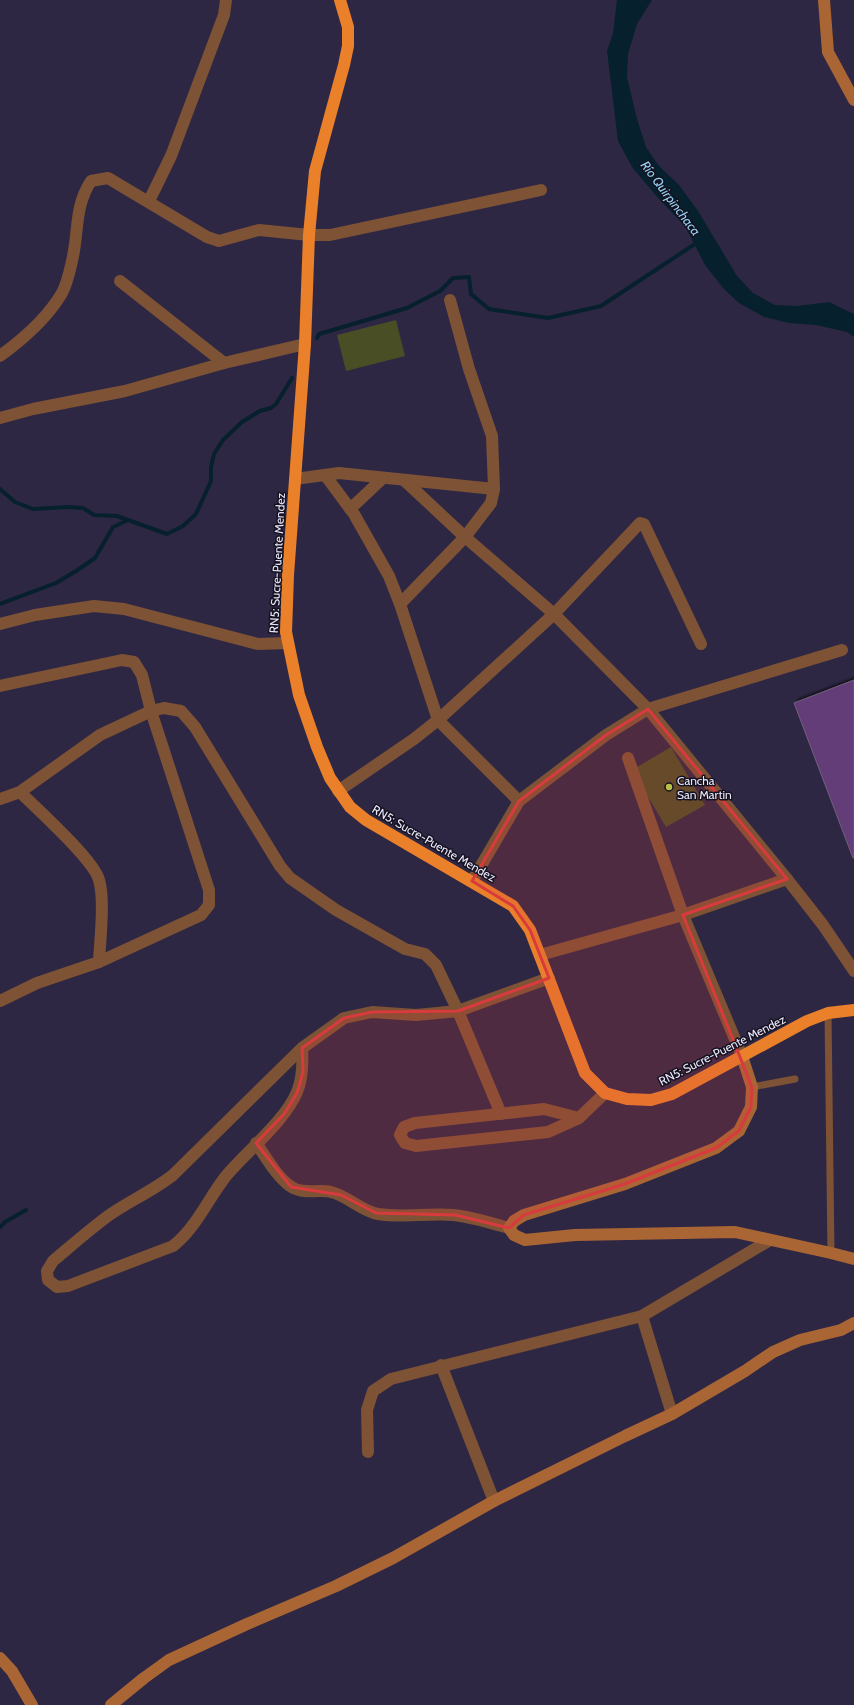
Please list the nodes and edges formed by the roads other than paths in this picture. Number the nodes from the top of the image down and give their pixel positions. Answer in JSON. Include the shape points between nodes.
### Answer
{"nodes":[{"id":1,"x":226,"y":0,"type":"edge"},
{"id":2,"x":340,"y":0,"type":"edge"},
{"id":3,"x":824,"y":0,"type":"edge"},
{"id":4,"x":854,"y":100,"type":"edge"},
{"id":5,"x":541,"y":190,"type":"dead end"},
{"id":6,"x":149,"y":201,"type":"junction"},
{"id":7,"x":309,"y":235,"type":"junction"},
{"id":8,"x":120,"y":281,"type":"dead end"},
{"id":9,"x":450,"y":300,"type":"dead end"},
{"id":10,"x":305,"y":344,"type":"junction"},
{"id":11,"x":0,"y":356,"type":"edge"},
{"id":12,"x":224,"y":363,"type":"junction"},
{"id":13,"x":0,"y":418,"type":"edge"},
{"id":14,"x":325,"y":475,"type":"junction"},
{"id":15,"x":383,"y":478,"type":"junction"},
{"id":16,"x":295,"y":479,"type":"junction"},
{"id":17,"x":404,"y":480,"type":"junction"},
{"id":18,"x":494,"y":489,"type":"junction"},
{"id":19,"x":350,"y":509,"type":"junction"},
{"id":20,"x":465,"y":537,"type":"junction"},
{"id":21,"x":400,"y":604,"type":"junction"},
{"id":22,"x":554,"y":614,"type":"junction"},
{"id":23,"x":0,"y":624,"type":"edge"},
{"id":24,"x":288,"y":643,"type":"junction"},
{"id":25,"x":701,"y":644,"type":"dead end"},
{"id":26,"x":842,"y":650,"type":"dead end"},
{"id":27,"x":0,"y":686,"type":"edge"},
{"id":28,"x":648,"y":709,"type":"junction"},
{"id":29,"x":151,"y":711,"type":"junction"},
{"id":30,"x":438,"y":720,"type":"junction"},
{"id":31,"x":628,"y":758,"type":"dead end"},
{"id":32,"x":338,"y":791,"type":"junction"},
{"id":33,"x":20,"y":792,"type":"junction"},
{"id":34,"x":0,"y":799,"type":"edge"},
{"id":35,"x":519,"y":801,"type":"junction"},
{"id":36,"x":787,"y":878,"type":"junction"},
{"id":37,"x":472,"y":881,"type":"junction"},
{"id":38,"x":684,"y":915,"type":"junction"},
{"id":39,"x":540,"y":955,"type":"junction"},
{"id":40,"x":99,"y":962,"type":"junction"},
{"id":41,"x":854,"y":971,"type":"edge"},
{"id":42,"x":549,"y":978,"type":"junction"},
{"id":43,"x":0,"y":1001,"type":"edge"},
{"id":44,"x":854,"y":1010,"type":"edge"},
{"id":45,"x":458,"y":1011,"type":"junction"},
{"id":46,"x":828,"y":1014,"type":"junction"},
{"id":47,"x":302,"y":1048,"type":"junction"},
{"id":48,"x":742,"y":1056,"type":"junction"},
{"id":49,"x":795,"y":1079,"type":"dead end"},
{"id":50,"x":752,"y":1087,"type":"junction"},
{"id":51,"x":605,"y":1093,"type":"junction"},
{"id":52,"x":501,"y":1114,"type":"junction"},
{"id":53,"x":579,"y":1118,"type":"junction"},
{"id":54,"x":256,"y":1143,"type":"junction"},
{"id":55,"x":510,"y":1228,"type":"junction"},
{"id":56,"x":770,"y":1240,"type":"junction"},
{"id":57,"x":831,"y":1253,"type":"junction"},
{"id":58,"x":854,"y":1260,"type":"edge"},
{"id":59,"x":642,"y":1316,"type":"junction"},
{"id":60,"x":854,"y":1324,"type":"edge"},
{"id":61,"x":441,"y":1365,"type":"junction"},
{"id":62,"x":672,"y":1414,"type":"junction"},
{"id":63,"x":368,"y":1452,"type":"dead end"},
{"id":64,"x":494,"y":1501,"type":"junction"},
{"id":65,"x":0,"y":1658,"type":"edge"},
{"id":66,"x":32,"y":1705,"type":"edge"},
{"id":67,"x":111,"y":1705,"type":"edge"}],
"edges":[{"from":1,"to":6,"type":"street","via":[[224,16],[171,156]]},
{"from":2,"to":7,"type":"highway","name":"RN5: Sucre-Puente Mendez","via":[[348,27],[348,46],[315,171]]},
{"from":3,"to":4,"type":"street","via":[[828,52]]},
{"from":5,"to":7,"type":"street","via":[[330,235]]},
{"from":6,"to":7,"type":"street","via":[[207,237],[219,241],[259,230]]},
{"from":6,"to":11,"type":"street","via":[[108,178],[90,181],[79,206],[73,260],[63,292],[24,337]]},
{"from":7,"to":10,"type":"highway","name":"RN5: Sucre-Puente Mendez"},
{"from":8,"to":12,"type":"street"},
{"from":9,"to":18,"type":"street","via":[[492,436]]},
{"from":10,"to":12,"type":"street"},
{"from":10,"to":16,"type":"highway","name":"RN5: Sucre-Puente Mendez"},
{"from":12,"to":13,"type":"street","via":[[124,391]]},
{"from":14,"to":15,"type":"street","via":[[339,473]]},
{"from":14,"to":16,"type":"street"},
{"from":14,"to":19,"type":"street"},
{"from":15,"to":17,"type":"street"},
{"from":15,"to":19,"type":"street"},
{"from":16,"to":24,"type":"highway","name":"RN5: Sucre-Puente Mendez","via":[[288,575]]},
{"from":17,"to":18,"type":"street"},
{"from":17,"to":20,"type":"street"},
{"from":18,"to":20,"type":"street","via":[[491,503]]},
{"from":19,"to":21,"type":"street","via":[[389,576]]},
{"from":20,"to":21,"type":"street"},
{"from":20,"to":22,"type":"street"},
{"from":21,"to":30,"type":"street"},
{"from":22,"to":25,"type":"street","via":[[640,523],[644,524]]},
{"from":22,"to":28,"type":"street"},
{"from":22,"to":30,"type":"street"},
{"from":23,"to":24,"type":"street","via":[[94,606],[124,609],[258,644]]},
{"from":24,"to":32,"type":"highway","name":"RN5: Sucre-Puente Mendez","via":[[299,695],[319,753]]},
{"from":26,"to":28,"type":"street"},
{"from":27,"to":29,"type":"street","via":[[122,660],[134,662],[142,675]]},
{"from":28,"to":35,"type":"street","via":[[606,735]]},
{"from":28,"to":36,"type":"street"},
{"from":29,"to":33,"type":"street","via":[[100,735]]},
{"from":29,"to":40,"type":"street","via":[[209,890],[209,905],[202,915]]},
{"from":29,"to":45,"type":"street","via":[[164,708],[181,712],[195,727],[280,866],[290,878],[336,910],[404,950],[425,954],[436,966]]},
{"from":30,"to":32,"type":"street"},
{"from":30,"to":35,"type":"street"},
{"from":31,"to":38,"type":"street"},
{"from":32,"to":37,"type":"highway","name":"RN5: Sucre-Puente Mendez","via":[[366,820]]},
{"from":33,"to":34,"type":"street"},
{"from":33,"to":40,"type":"street","via":[[90,863],[99,879]]},
{"from":35,"to":37,"type":"street"},
{"from":36,"to":38,"type":"street"},
{"from":36,"to":41,"type":"street"},
{"from":37,"to":39,"type":"highway","name":"RN5: Sucre-Puente Mendez","via":[[512,906],[530,930]]},
{"from":38,"to":39,"type":"street"},
{"from":38,"to":48,"type":"street"},
{"from":39,"to":42,"type":"highway","name":"RN5: Sucre-Puente Mendez"},
{"from":40,"to":43,"type":"street","via":[[37,983]]},
{"from":42,"to":45,"type":"street"},
{"from":42,"to":51,"type":"highway","name":"RN5: Sucre-Puente Mendez","via":[[585,1073]]},
{"from":44,"to":46,"type":"highway","name":"RN5: Sucre-Puente Mendez"},
{"from":45,"to":47,"type":"street","via":[[416,1015],[372,1012],[344,1018]]},
{"from":45,"to":52,"type":"street"},
{"from":46,"to":48,"type":"highway","name":"RN5: Sucre-Puente Mendez","via":[[807,1021]]},
{"from":46,"to":57,"type":"lane"},
{"from":47,"to":54,"type":"street","via":[[303,1072],[297,1093],[284,1114]]},
{"from":47,"to":54,"type":"street","via":[[173,1175],[108,1216],[53,1262],[47,1271],[48,1280],[57,1287],[68,1286],[173,1246],[185,1237],[227,1175]]},
{"from":48,"to":50,"type":"street"},
{"from":48,"to":51,"type":"highway","name":"RN5: Sucre-Puente Mendez","via":[[672,1094],[651,1100],[627,1099]]},
{"from":49,"to":50,"type":"lane"},
{"from":50,"to":55,"type":"street","via":[[751,1107],[739,1131],[716,1148],[625,1184],[524,1215],[514,1221]]},
{"from":51,"to":53,"type":"street"},
{"from":52,"to":53,"type":"street","via":[[544,1109]]},
{"from":52,"to":53,"type":"street","via":[[415,1123],[404,1127],[400,1135],[405,1143],[416,1146],[548,1132]]},
{"from":54,"to":55,"type":"street","via":[[282,1179],[291,1187],[305,1192],[326,1191],[341,1195],[376,1213],[398,1216],[455,1215]]},
{"from":55,"to":56,"type":"street","via":[[514,1235],[525,1240],[575,1235],[735,1232]]},
{"from":56,"to":57,"type":"street"},
{"from":56,"to":59,"type":"street"},
{"from":57,"to":58,"type":"street"},
{"from":59,"to":61,"type":"street"},
{"from":59,"to":62,"type":"street"},
{"from":60,"to":62,"type":"street","via":[[841,1330],[800,1340],[773,1352]]},
{"from":61,"to":63,"type":"street","via":[[391,1379],[373,1391],[366,1410]]},
{"from":61,"to":64,"type":"street"},
{"from":62,"to":64,"type":"street"},
{"from":64,"to":67,"type":"street","via":[[393,1558],[336,1586],[169,1660]]},
{"from":65,"to":66,"type":"street","via":[[12,1671]]}]}
